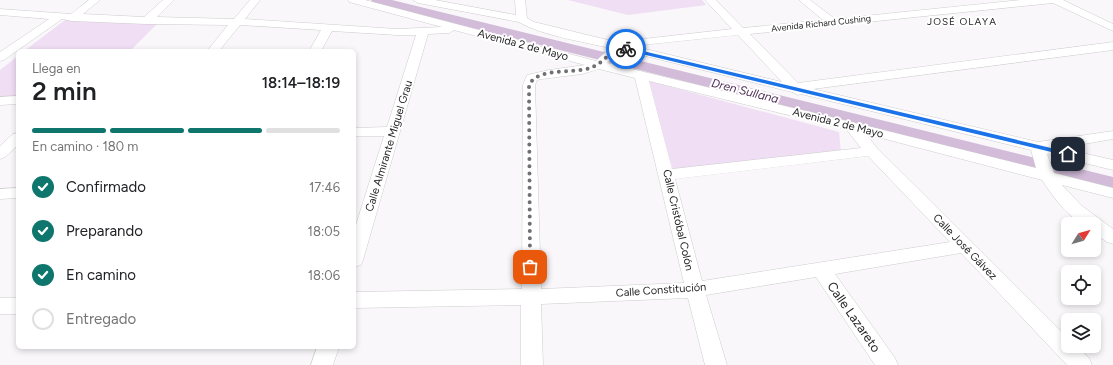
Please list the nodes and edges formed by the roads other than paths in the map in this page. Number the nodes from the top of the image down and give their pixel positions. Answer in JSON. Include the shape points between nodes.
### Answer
{"nodes":[{"id":1,"x":95,"y":0,"type":"edge"},
{"id":2,"x":169,"y":0,"type":"edge"},
{"id":3,"x":255,"y":0,"type":"edge"},
{"id":4,"x":353,"y":0,"type":"edge"},
{"id":5,"x":420,"y":0,"type":"edge"},
{"id":6,"x":520,"y":0,"type":"edge"},
{"id":7,"x":710,"y":0,"type":"edge"},
{"id":8,"x":804,"y":0,"type":"edge"},
{"id":9,"x":1054,"y":0,"type":"edge"},
{"id":10,"x":0,"y":12,"type":"edge"},
{"id":11,"x":58,"y":17,"type":"junction"},
{"id":12,"x":72,"y":18,"type":"junction"},
{"id":13,"x":522,"y":19,"type":"junction"},
{"id":14,"x":146,"y":21,"type":"junction"},
{"id":15,"x":237,"y":22,"type":"junction"},
{"id":16,"x":832,"y":22,"type":"junction"},
{"id":17,"x":328,"y":27,"type":"junction"},
{"id":18,"x":1113,"y":28,"type":"edge"},
{"id":19,"x":423,"y":31,"type":"junction"},
{"id":20,"x":470,"y":31,"type":"junction"},
{"id":21,"x":739,"y":31,"type":"junction"},
{"id":22,"x":1113,"y":46,"type":"edge"},
{"id":23,"x":616,"y":48,"type":"junction"},
{"id":24,"x":215,"y":49,"type":"edge"},
{"id":25,"x":316,"y":49,"type":"edge"},
{"id":26,"x":0,"y":57,"type":"edge"},
{"id":27,"x":599,"y":64,"type":"junction"},
{"id":28,"x":641,"y":75,"type":"junction"},
{"id":29,"x":796,"y":89,"type":"junction"},
{"id":30,"x":0,"y":100,"type":"edge"},
{"id":31,"x":16,"y":100,"type":"edge"},
{"id":32,"x":851,"y":126,"type":"junction"},
{"id":33,"x":393,"y":131,"type":"junction"},
{"id":34,"x":356,"y":132,"type":"edge"},
{"id":35,"x":1113,"y":135,"type":"edge"},
{"id":36,"x":16,"y":139,"type":"edge"},
{"id":37,"x":1039,"y":150,"type":"junction"},
{"id":38,"x":872,"y":151,"type":"junction"},
{"id":39,"x":0,"y":154,"type":"edge"},
{"id":40,"x":1113,"y":165,"type":"edge"},
{"id":41,"x":1046,"y":174,"type":"junction"},
{"id":42,"x":667,"y":175,"type":"junction"},
{"id":43,"x":16,"y":193,"type":"edge"},
{"id":44,"x":1113,"y":193,"type":"edge"},
{"id":45,"x":0,"y":194,"type":"edge"},
{"id":46,"x":1113,"y":238,"type":"edge"},
{"id":47,"x":964,"y":246,"type":"junction"},
{"id":48,"x":356,"y":253,"type":"edge"},
{"id":49,"x":820,"y":269,"type":"junction"},
{"id":50,"x":694,"y":290,"type":"junction"},
{"id":51,"x":530,"y":297,"type":"junction"},
{"id":52,"x":356,"y":300,"type":"edge"},
{"id":53,"x":0,"y":306,"type":"edge"},
{"id":54,"x":16,"y":306,"type":"edge"},
{"id":55,"x":327,"y":349,"type":"edge"},
{"id":56,"x":322,"y":365,"type":"edge"},
{"id":57,"x":532,"y":365,"type":"edge"},
{"id":58,"x":716,"y":365,"type":"edge"},
{"id":59,"x":887,"y":365,"type":"edge"},
{"id":60,"x":1081,"y":365,"type":"edge"}],
"edges":[{"from":1,"to":12,"type":"street"},
{"from":2,"to":14,"type":"street"},
{"from":3,"to":15,"type":"street"},
{"from":4,"to":20,"type":"street","name":"Avenida 2 de Mayo"},
{"from":5,"to":13,"type":"street"},
{"from":6,"to":13,"type":"street"},
{"from":7,"to":21,"type":"street"},
{"from":8,"to":16,"type":"street"},
{"from":9,"to":16,"type":"street","name":"Avenida Richard Cushing"},
{"from":9,"to":18,"type":"street"},
{"from":10,"to":11,"type":"street"},
{"from":11,"to":12,"type":"street"},
{"from":11,"to":26,"type":"street"},
{"from":12,"to":14,"type":"street"},
{"from":13,"to":23,"type":"street","via":[[542,28]]},
{"from":14,"to":15,"type":"street"},
{"from":15,"to":17,"type":"street"},
{"from":15,"to":24,"type":"street"},
{"from":16,"to":21,"type":"street","name":"Avenida Richard Cushing"},
{"from":17,"to":19,"type":"street","via":[[398,32]]},
{"from":17,"to":25,"type":"street"},
{"from":19,"to":20,"type":"street"},
{"from":19,"to":33,"type":"street","name":"Calle Almirante Miguel Grau"},
{"from":20,"to":27,"type":"street","name":"Avenida 2 de Mayo"},
{"from":21,"to":23,"type":"street","name":"Avenida Richard Cushing","via":[[621,44]]},
{"from":21,"to":29,"type":"street"},
{"from":22,"to":29,"type":"street"},
{"from":23,"to":27,"type":"street"},
{"from":23,"to":29,"type":"street"},
{"from":27,"to":28,"type":"street","name":"Avenida 2 de Mayo"},
{"from":27,"to":51,"type":"street","via":[[580,71],[541,75],[532,78],[529,85]]},
{"from":28,"to":32,"type":"street","name":"Avenida 2 de Mayo"},
{"from":28,"to":42,"type":"street","name":"Calle Cristóbal Colón"},
{"from":29,"to":37,"type":"street"},
{"from":30,"to":31,"type":"street"},
{"from":32,"to":38,"type":"street","name":"Calle José Gálvez"},
{"from":32,"to":41,"type":"street","name":"Avenida 2 de Mayo"},
{"from":33,"to":34,"type":"street"},
{"from":33,"to":48,"type":"street","name":"Calle Almirante Miguel Grau"},
{"from":35,"to":37,"type":"street"},
{"from":36,"to":39,"type":"street"},
{"from":37,"to":40,"type":"street"},
{"from":37,"to":41,"type":"street"},
{"from":38,"to":42,"type":"street"},
{"from":38,"to":47,"type":"street","name":"Calle José Gálvez"},
{"from":41,"to":44,"type":"street","name":"Avenida 2 de Mayo"},
{"from":41,"to":46,"type":"street","via":[[1066,201]]},
{"from":42,"to":50,"type":"street","name":"Calle Cristóbal Colón"},
{"from":43,"to":45,"type":"street"},
{"from":47,"to":49,"type":"street","name":"Calle Constitución"},
{"from":47,"to":60,"type":"street","name":"Calle José Gálvez"},
{"from":49,"to":50,"type":"street","name":"Calle Constitución"},
{"from":49,"to":59,"type":"street","name":"Calle Lazareto"},
{"from":50,"to":51,"type":"street","name":"Calle Constitución"},
{"from":50,"to":58,"type":"street","name":"Calle Cristóbal Colón"},
{"from":51,"to":52,"type":"street","name":"Calle Constitución"},
{"from":51,"to":57,"type":"street"},
{"from":53,"to":54,"type":"street"},
{"from":55,"to":56,"type":"street"}]}
